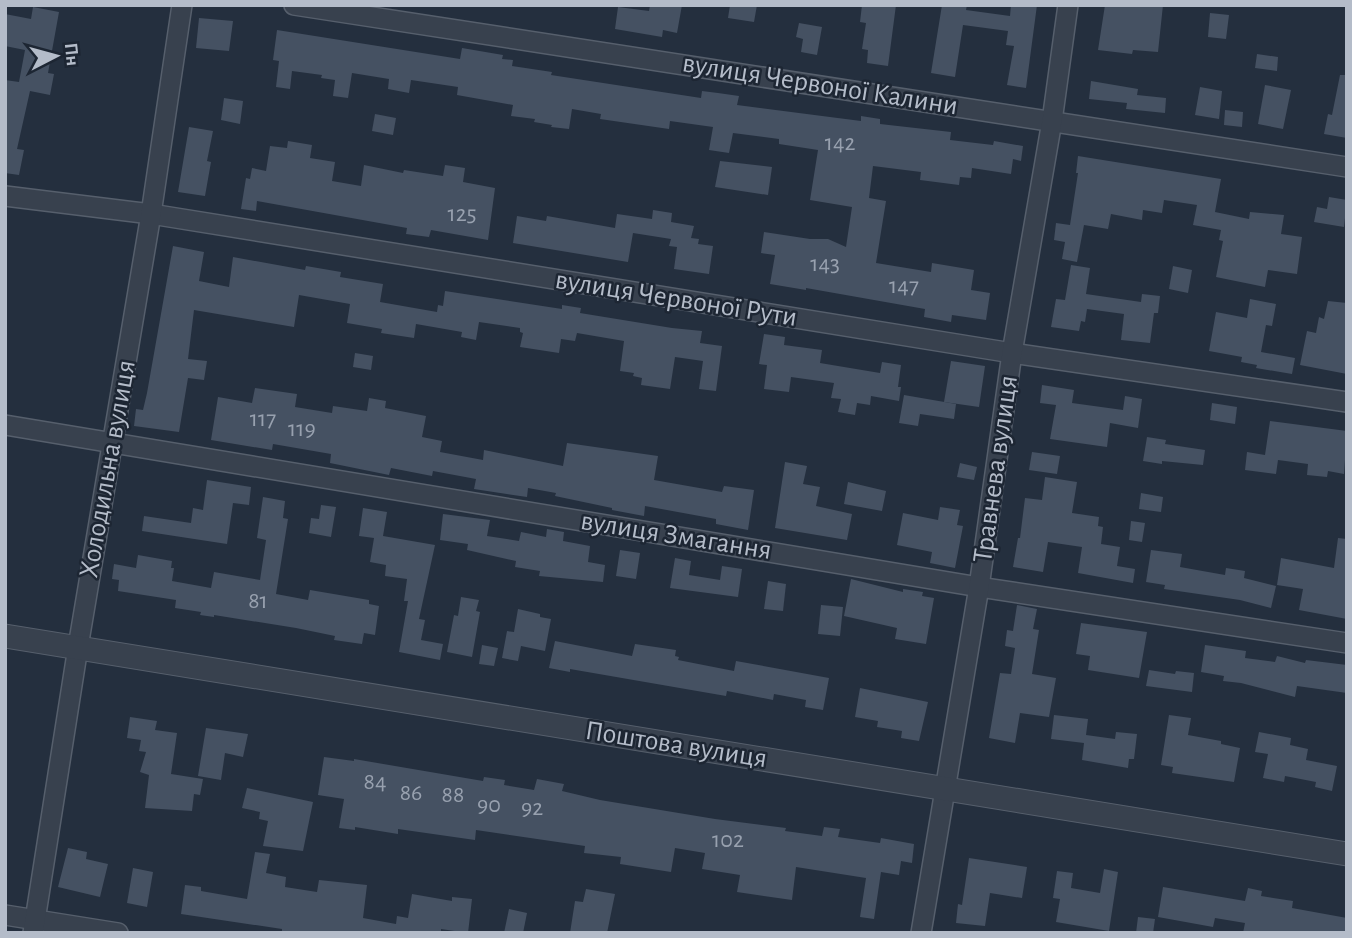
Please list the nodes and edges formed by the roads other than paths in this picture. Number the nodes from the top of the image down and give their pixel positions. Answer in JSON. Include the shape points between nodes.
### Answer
{"nodes":[{"id":1,"x":182,"y":5,"type":"edge"},
{"id":2,"x":294,"y":5,"type":"edge"},
{"id":3,"x":1068,"y":5,"type":"edge"},
{"id":4,"x":1052,"y":121,"type":"junction"},
{"id":5,"x":1347,"y":167,"type":"edge"},
{"id":6,"x":5,"y":196,"type":"edge"},
{"id":7,"x":151,"y":214,"type":"junction"},
{"id":8,"x":1012,"y":353,"type":"junction"},
{"id":9,"x":1347,"y":402,"type":"edge"},
{"id":10,"x":5,"y":425,"type":"edge"},
{"id":11,"x":114,"y":443,"type":"junction"},
{"id":12,"x":979,"y":587,"type":"junction"},
{"id":13,"x":5,"y":636,"type":"edge"},
{"id":14,"x":1347,"y":643,"type":"edge"},
{"id":15,"x":78,"y":648,"type":"junction"},
{"id":16,"x":946,"y":789,"type":"junction"},
{"id":17,"x":1347,"y":854,"type":"edge"},
{"id":18,"x":5,"y":915,"type":"edge"},
{"id":19,"x":34,"y":926,"type":"edge"},
{"id":20,"x":118,"y":933,"type":"edge"},
{"id":21,"x":921,"y":933,"type":"edge"}],
"edges":[{"from":1,"to":7,"type":"street","name":"Холодильна вулиця"},
{"from":2,"to":4,"type":"street","name":"вулиця Червоної Калини"},
{"from":3,"to":4,"type":"street","name":"Травнева вулиця"},
{"from":4,"to":5,"type":"street","name":"вулиця Червоної Калини"},
{"from":4,"to":8,"type":"street","name":"Травнева вулиця"},
{"from":6,"to":7,"type":"street","name":"вулиця Червоної Рути"},
{"from":7,"to":8,"type":"street","name":"вулиця Червоної Рути"},
{"from":7,"to":11,"type":"street","name":"Холодильна вулиця"},
{"from":8,"to":9,"type":"street","name":"вулиця Червоної Рути"},
{"from":8,"to":12,"type":"street","name":"Травнева вулиця"},
{"from":10,"to":11,"type":"street","name":"вулиця Змагання"},
{"from":11,"to":12,"type":"street","name":"вулиця Змагання"},
{"from":11,"to":15,"type":"street","name":"Холодильна вулиця"},
{"from":12,"to":14,"type":"street","name":"вулиця Змагання"},
{"from":12,"to":16,"type":"street","name":"Травнева вулиця"},
{"from":13,"to":15,"type":"street","name":"Поштова вулиця"},
{"from":15,"to":16,"type":"street","name":"Поштова вулиця"},
{"from":15,"to":19,"type":"street","name":"Холодильна вулиця"},
{"from":16,"to":17,"type":"street","name":"Поштова вулиця"},
{"from":16,"to":21,"type":"street","name":"Травнева вулиця"},
{"from":18,"to":19,"type":"street"},
{"from":19,"to":20,"type":"street"}]}
